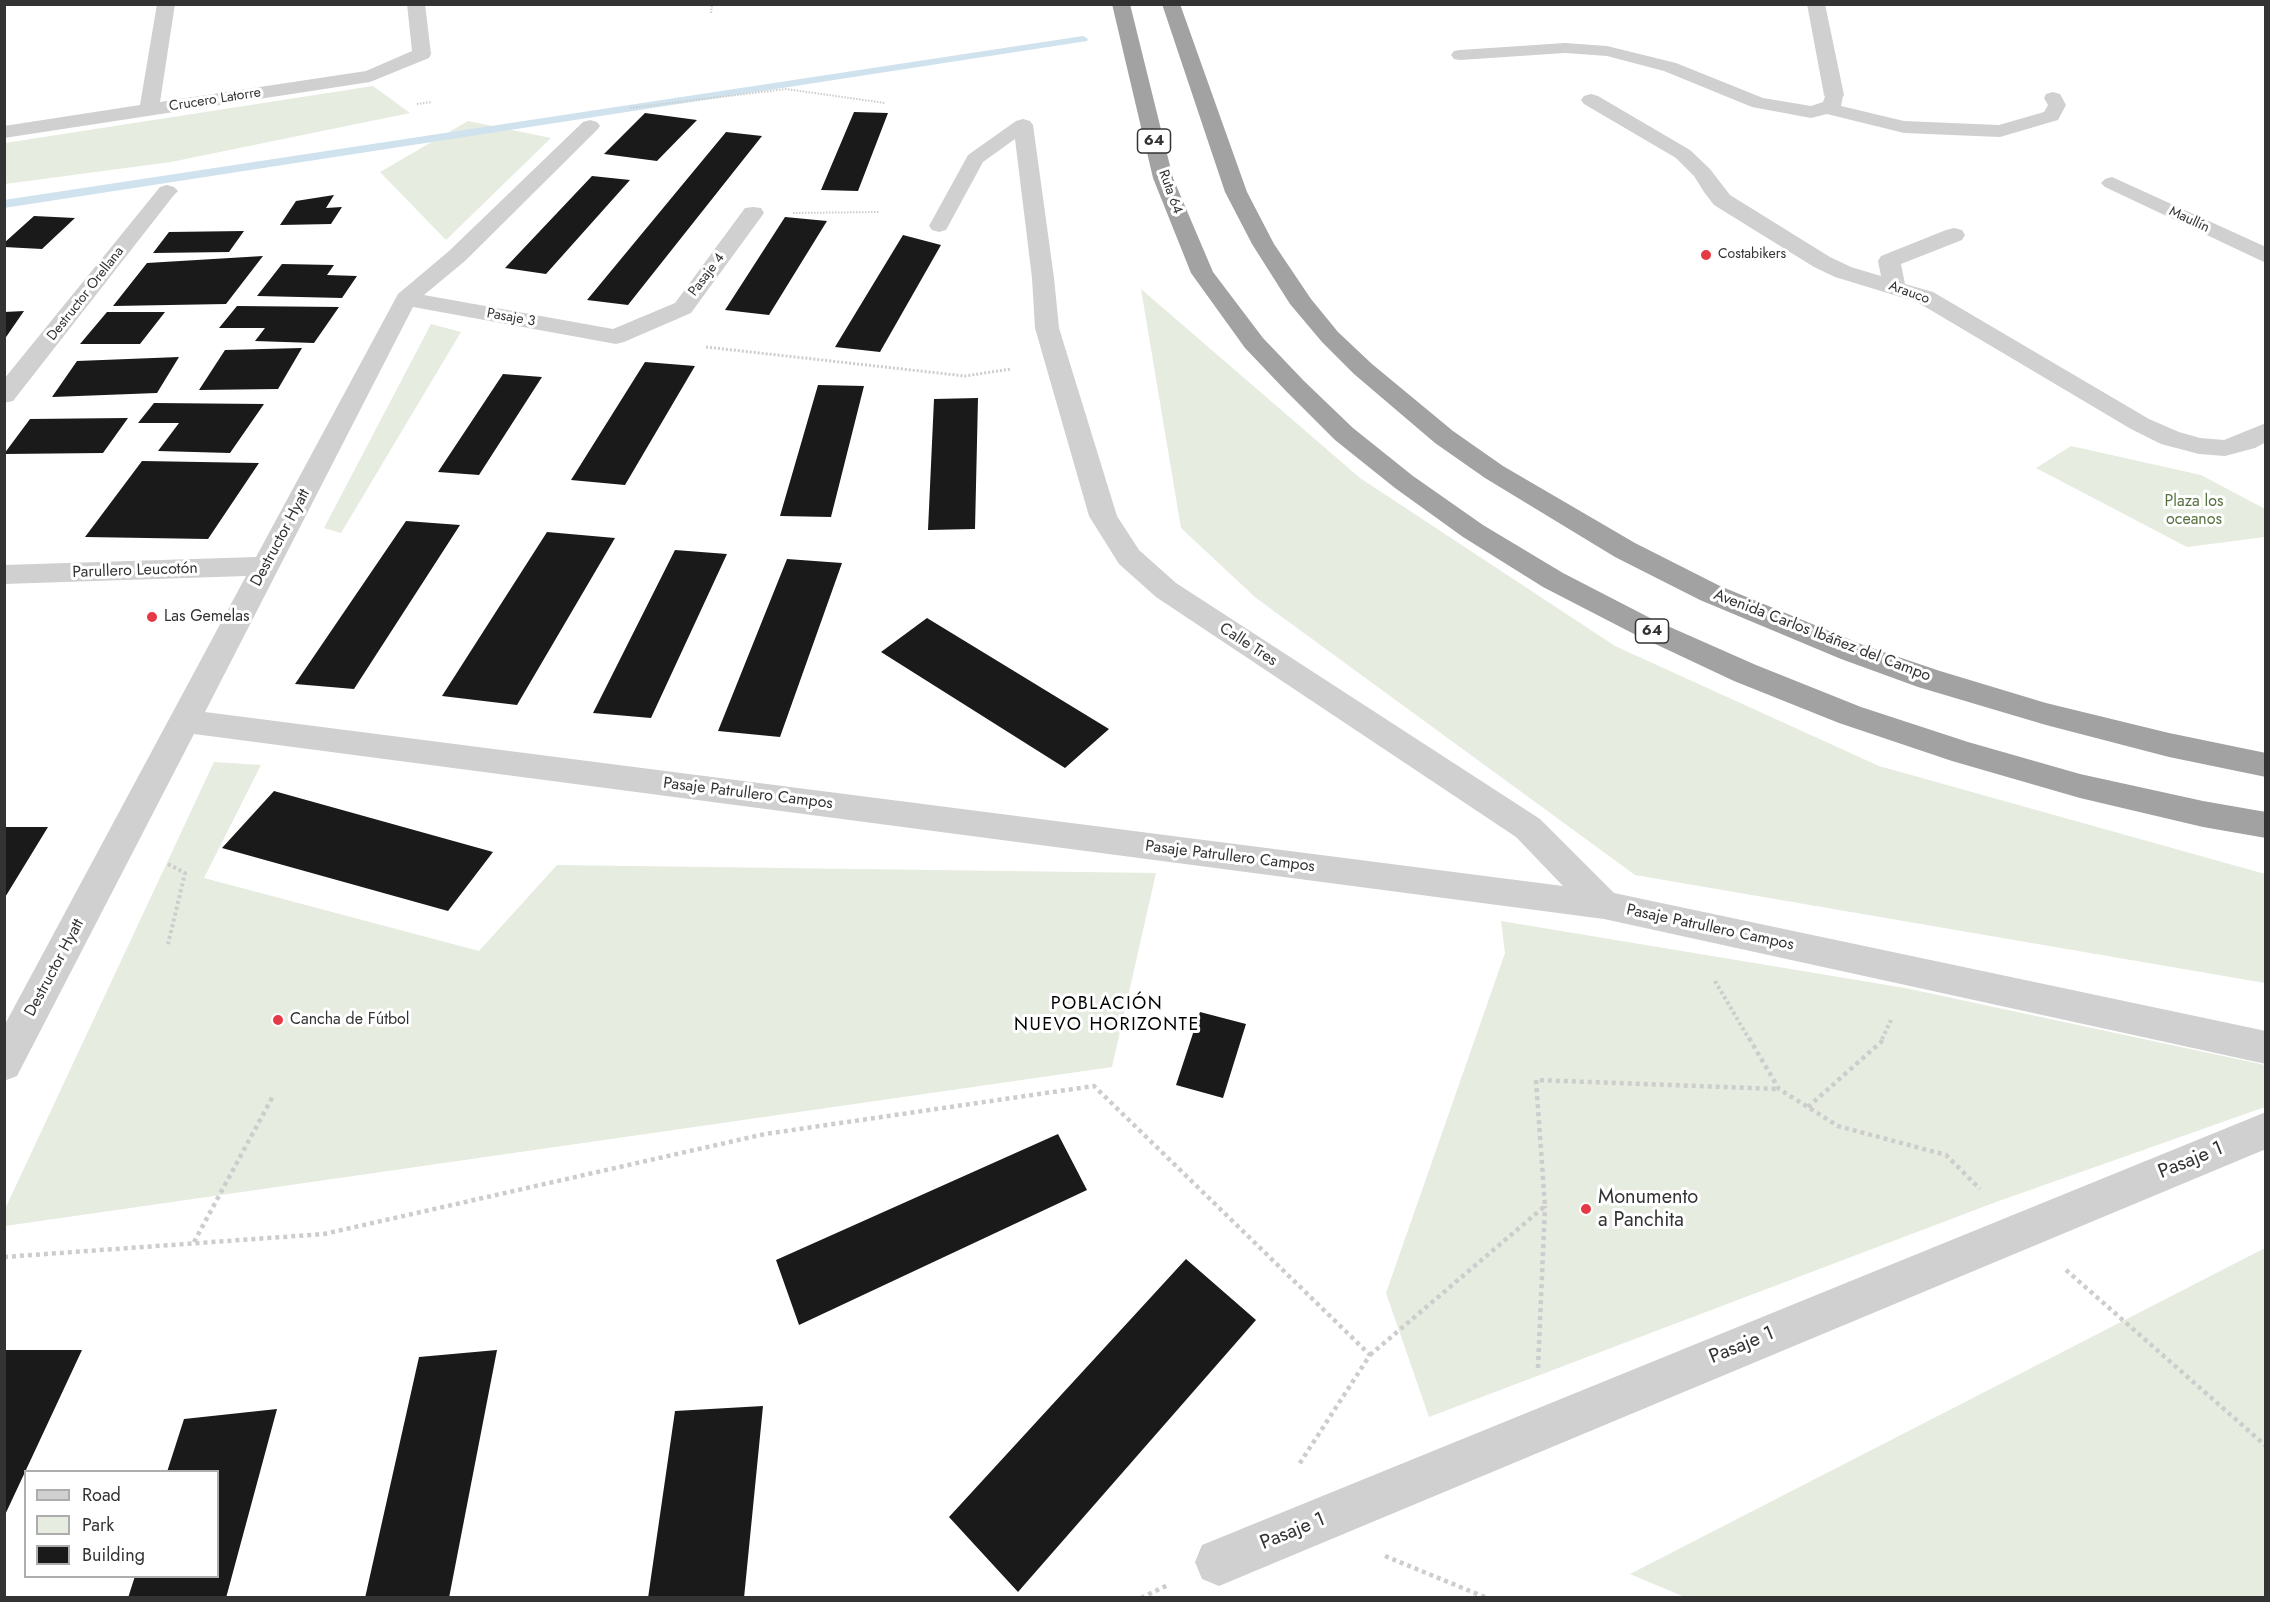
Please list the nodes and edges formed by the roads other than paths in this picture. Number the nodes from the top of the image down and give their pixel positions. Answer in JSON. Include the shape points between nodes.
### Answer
{"nodes":[{"id":1,"x":165,"y":4,"type":"edge"},
{"id":2,"x":416,"y":4,"type":"edge"},
{"id":3,"x":1121,"y":4,"type":"edge"},
{"id":4,"x":1171,"y":4,"type":"edge"},
{"id":5,"x":1816,"y":4,"type":"edge"},
{"id":6,"x":1460,"y":55,"type":"dead end"},
{"id":7,"x":2053,"y":98,"type":"dead end"},
{"id":8,"x":1592,"y":100,"type":"dead end"},
{"id":9,"x":1831,"y":102,"type":"junction"},
{"id":10,"x":149,"y":110,"type":"junction"},
{"id":11,"x":590,"y":126,"type":"road end"},
{"id":12,"x":4,"y":132,"type":"edge"},
{"id":13,"x":2112,"y":183,"type":"dead end"},
{"id":14,"x":167,"y":191,"type":"dead end"},
{"id":15,"x":753,"y":213,"type":"road end"},
{"id":16,"x":939,"y":226,"type":"dead end"},
{"id":17,"x":1954,"y":235,"type":"dead end"},
{"id":18,"x":2265,"y":256,"type":"edge"},
{"id":19,"x":1043,"y":278,"type":"joint"},
{"id":20,"x":1894,"y":286,"type":"junction"},
{"id":21,"x":406,"y":299,"type":"junction"},
{"id":22,"x":616,"y":337,"type":"joint"},
{"id":23,"x":4,"y":396,"type":"edge"},
{"id":24,"x":2256,"y":437,"type":"edge"},
{"id":25,"x":266,"y":566,"type":"junction"},
{"id":26,"x":4,"y":575,"type":"edge"},
{"id":27,"x":184,"y":721,"type":"junction"},
{"id":28,"x":2265,"y":765,"type":"edge"},
{"id":29,"x":2265,"y":825,"type":"edge"},
{"id":30,"x":1604,"y":905,"type":"junction"},
{"id":31,"x":2265,"y":1048,"type":"edge"},
{"id":32,"x":4,"y":1064,"type":"edge"},
{"id":33,"x":2265,"y":1130,"type":"edge"},
{"id":34,"x":1219,"y":1562,"type":"dead end"}],
"edges":[{"from":1,"to":10,"type":"street"},
{"from":2,"to":10,"type":"street","name":"Crucero Latorre","via":[[422,54],[370,76]]},
{"from":3,"to":29,"type":"highway","name":"Ruta 64","number":"64","via":[[1163,178],[1202,273],[1254,343],[1295,386],[1344,434],[1404,482],[1543,574],[1644,627],[1839,711],[1963,753],[2080,786]]},
{"from":4,"to":28,"type":"highway","name":"Avenida Carlos Ibáñez del Campo","via":[[1236,192],[1263,244],[1302,304],[1330,337],[1400,402],[1494,472],[1625,550],[1710,593],[1852,652],[2046,714]]},
{"from":5,"to":9,"type":"street"},
{"from":6,"to":9,"type":"lane","via":[[1565,48],[1607,51],[1670,67],[1760,103],[1811,112]]},
{"from":7,"to":9,"type":"lane","via":[[2057,105],[2051,116],[2000,131],[1904,127]]},
{"from":8,"to":20,"type":"street","name":"Arauco","via":[[1688,158],[1722,200],[1740,213],[1843,272]]},
{"from":10,"to":12,"type":"street","name":"Crucero Latorre"},
{"from":11,"to":21,"type":"street","name":"Destructor Hyatt","via":[[457,256]]},
{"from":13,"to":18,"type":"street","name":"Maullín"},
{"from":14,"to":23,"type":"street","name":"Destructor Orellana"},
{"from":15,"to":22,"type":"street","name":"Pasaje 4","via":[[683,308]]},
{"from":16,"to":19,"type":"lane","via":[[975,159],[1023,125]]},
{"from":17,"to":20,"type":"street","via":[[1889,261]]},
{"from":19,"to":30,"type":"street","name":"Calle Tres","via":[[1047,328],[1104,516],[1129,557],[1166,590],[1528,828]]},
{"from":20,"to":24,"type":"street","name":"Arauco","via":[[1953,311],[2140,424],[2170,438],[2225,448]]},
{"from":21,"to":22,"type":"street","name":"Pasaje 3"},
{"from":21,"to":25,"type":"street","name":"Destructor Hyatt"},
{"from":25,"to":26,"type":"street","name":"Parullero Leucotón"},
{"from":25,"to":27,"type":"street","name":"Destructor Hyatt"},
{"from":27,"to":30,"type":"street","name":"Pasaje Patrullero Campos"},
{"from":27,"to":32,"type":"street","name":"Destructor Hyatt"},
{"from":30,"to":31,"type":"street","name":"Pasaje Patrullero Campos"},
{"from":33,"to":34,"type":"street","name":"Pasaje 1"}]}
